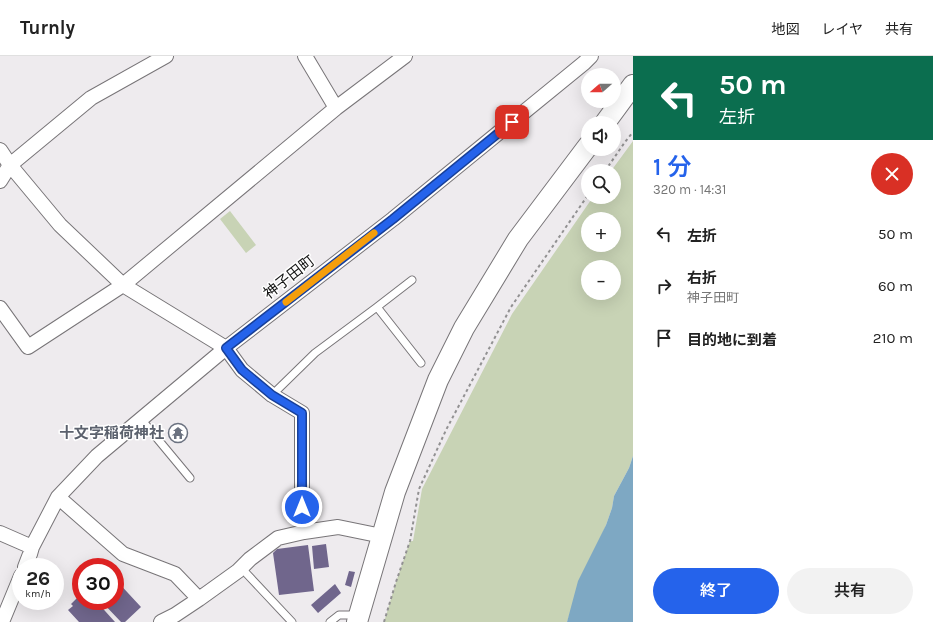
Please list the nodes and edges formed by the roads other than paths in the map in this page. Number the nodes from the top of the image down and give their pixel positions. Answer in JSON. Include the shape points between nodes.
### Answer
{"nodes":[{"id":1,"x":166,"y":56,"type":"edge"},
{"id":2,"x":305,"y":56,"type":"edge"},
{"id":3,"x":405,"y":56,"type":"edge"},
{"id":4,"x":584,"y":58,"type":"edge"},
{"id":5,"x":633,"y":85,"type":"edge"},
{"id":6,"x":336,"y":108,"type":"junction"},
{"id":7,"x":610,"y":116,"type":"edge"},
{"id":8,"x":0,"y":150,"type":"edge"},
{"id":9,"x":581,"y":155,"type":"edge"},
{"id":10,"x":10,"y":165,"type":"junction"},
{"id":11,"x":0,"y":181,"type":"edge"},
{"id":12,"x":412,"y":280,"type":"dead end"},
{"id":13,"x":123,"y":285,"type":"junction"},
{"id":14,"x":377,"y":307,"type":"junction"},
{"id":15,"x":0,"y":308,"type":"edge"},
{"id":16,"x":226,"y":348,"type":"junction"},
{"id":17,"x":422,"y":363,"type":"dead end"},
{"id":18,"x":272,"y":395,"type":"junction"},
{"id":19,"x":141,"y":419,"type":"junction"},
{"id":20,"x":190,"y":478,"type":"dead end"},
{"id":21,"x":58,"y":497,"type":"junction"},
{"id":22,"x":304,"y":532,"type":"junction"},
{"id":23,"x":0,"y":533,"type":"edge"},
{"id":24,"x":382,"y":536,"type":"junction"},
{"id":25,"x":32,"y":547,"type":"junction"},
{"id":26,"x":28,"y":558,"type":"edge"},
{"id":27,"x":242,"y":566,"type":"junction"},
{"id":28,"x":12,"y":598,"type":"edge"},
{"id":29,"x":199,"y":599,"type":"junction"},
{"id":30,"x":358,"y":620,"type":"edge"},
{"id":31,"x":5,"y":621,"type":"edge"},
{"id":32,"x":161,"y":622,"type":"edge"},
{"id":33,"x":292,"y":622,"type":"edge"},
{"id":34,"x":330,"y":622,"type":"edge"}],
"edges":[{"from":1,"to":10,"type":"street","via":[[91,98]]},
{"from":2,"to":6,"type":"street"},
{"from":3,"to":6,"type":"street"},
{"from":4,"to":16,"type":"street","name":"神子田町","via":[[393,219]]},
{"from":5,"to":7,"type":"street"},
{"from":6,"to":13,"type":"street"},
{"from":8,"to":10,"type":"street"},
{"from":9,"to":24,"type":"street","via":[[518,239],[464,328],[438,380],[395,492]]},
{"from":10,"to":11,"type":"street"},
{"from":10,"to":13,"type":"street","via":[[60,224]]},
{"from":12,"to":14,"type":"lane"},
{"from":13,"to":15,"type":"street","via":[[28,347]]},
{"from":13,"to":16,"type":"street"},
{"from":14,"to":17,"type":"lane"},
{"from":14,"to":18,"type":"lane","via":[[315,353]]},
{"from":16,"to":18,"type":"street","via":[[242,370]]},
{"from":16,"to":19,"type":"street","name":"神子田町"},
{"from":18,"to":22,"type":"street","via":[[302,413]]},
{"from":19,"to":20,"type":"lane"},
{"from":19,"to":21,"type":"street","name":"神子田町","via":[[97,456]]},
{"from":21,"to":25,"type":"street","name":"神子田町"},
{"from":21,"to":29,"type":"street","via":[[123,554],[175,574]]},
{"from":22,"to":24,"type":"street","via":[[338,527]]},
{"from":22,"to":27,"type":"street","via":[[278,538]]},
{"from":23,"to":25,"type":"street"},
{"from":24,"to":30,"type":"street"},
{"from":25,"to":26,"type":"street","name":"神子田町"},
{"from":27,"to":29,"type":"street"},
{"from":27,"to":33,"type":"lane"},
{"from":28,"to":31,"type":"street"},
{"from":29,"to":32,"type":"street"},
{"from":30,"to":34,"type":"lane","via":[[351,615],[339,615]]}]}
